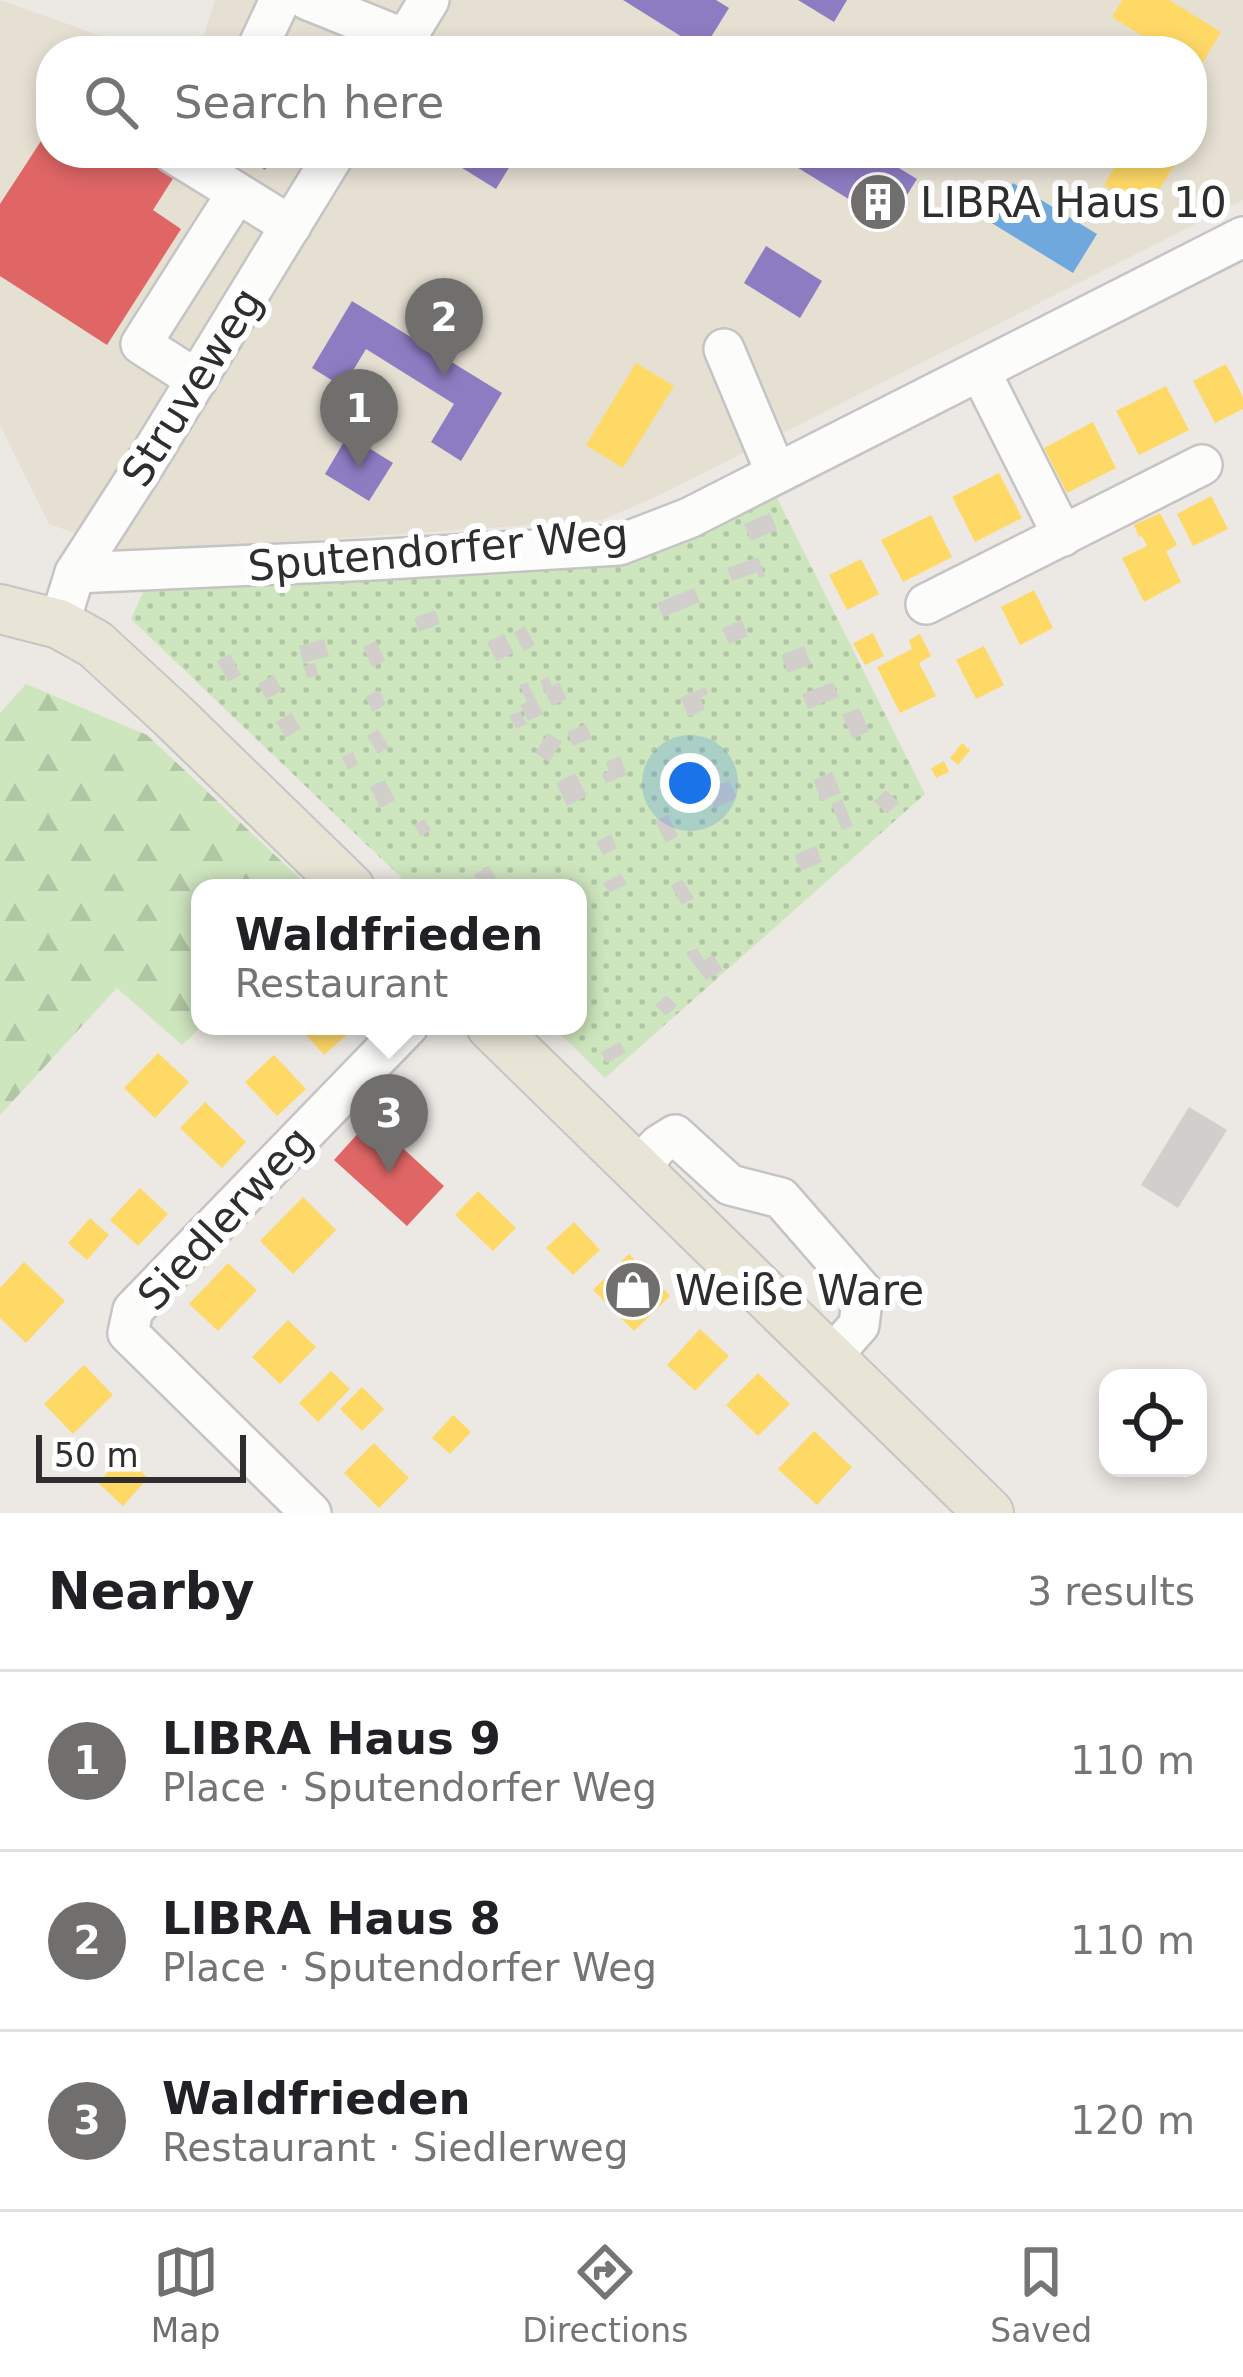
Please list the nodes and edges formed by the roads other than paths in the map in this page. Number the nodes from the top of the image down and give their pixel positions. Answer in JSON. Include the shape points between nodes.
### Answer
{"nodes":[{"id":1,"x":280,"y":0,"type":"edge"},
{"id":2,"x":308,"y":0,"type":"edge"},
{"id":3,"x":429,"y":0,"type":"edge"},
{"id":4,"x":263,"y":36,"type":"edge"},
{"id":5,"x":382,"y":36,"type":"edge"},
{"id":6,"x":407,"y":36,"type":"edge"},
{"id":7,"x":197,"y":168,"type":"edge"},
{"id":8,"x":326,"y":168,"type":"edge"},
{"id":9,"x":238,"y":193,"type":"junction"},
{"id":10,"x":291,"y":226,"type":"junction"},
{"id":11,"x":1243,"y":237,"type":"edge"},
{"id":12,"x":724,"y":349,"type":"dead end"},
{"id":13,"x":980,"y":371,"type":"junction"},
{"id":14,"x":197,"y":380,"type":"junction"},
{"id":15,"x":1202,"y":465,"type":"dead end"},
{"id":16,"x":776,"y":473,"type":"junction"},
{"id":17,"x":1063,"y":536,"type":"junction"},
{"id":18,"x":75,"y":573,"type":"junction"},
{"id":19,"x":926,"y":604,"type":"dead end"},
{"id":20,"x":0,"y":609,"type":"edge"},
{"id":21,"x":59,"y":624,"type":"junction"},
{"id":22,"x":341,"y":879,"type":"edge"},
{"id":23,"x":399,"y":1035,"type":"edge"},
{"id":24,"x":500,"y":1035,"type":"edge"},
{"id":25,"x":637,"y":1169,"type":"junction"},
{"id":26,"x":830,"y":1358,"type":"junction"},
{"id":27,"x":311,"y":1513,"type":"edge"},
{"id":28,"x":989,"y":1513,"type":"edge"}],
"edges":[{"from":1,"to":4,"type":"street"},
{"from":2,"to":5,"type":"street"},
{"from":3,"to":6,"type":"street"},
{"from":7,"to":9,"type":"street"},
{"from":8,"to":10,"type":"street","name":"Struveweg"},
{"from":9,"to":10,"type":"street"},
{"from":9,"to":14,"type":"street","via":[[141,344]]},
{"from":10,"to":14,"type":"street","name":"Struveweg"},
{"from":11,"to":13,"type":"street","name":"Sputendorfer Weg"},
{"from":12,"to":16,"type":"street"},
{"from":13,"to":16,"type":"street","name":"Sputendorfer Weg"},
{"from":13,"to":17,"type":"street"},
{"from":14,"to":18,"type":"street","name":"Struveweg"},
{"from":15,"to":17,"type":"street"},
{"from":16,"to":18,"type":"street","name":"Sputendorfer Weg","via":[[619,545]]},
{"from":17,"to":19,"type":"street"},
{"from":18,"to":21,"type":"street","name":"Struveweg"},
{"from":20,"to":21,"type":"main road"},
{"from":21,"to":22,"type":"main road","via":[[95,644]]},
{"from":23,"to":27,"type":"street","name":"Siedlerweg","via":[[133,1310],[128,1334]]},
{"from":24,"to":25,"type":"main road"},
{"from":25,"to":26,"type":"main road"},
{"from":25,"to":26,"type":"street","via":[[675,1136],[730,1185],[781,1198],[863,1292],[859,1325]]},
{"from":26,"to":28,"type":"main road"}]}
